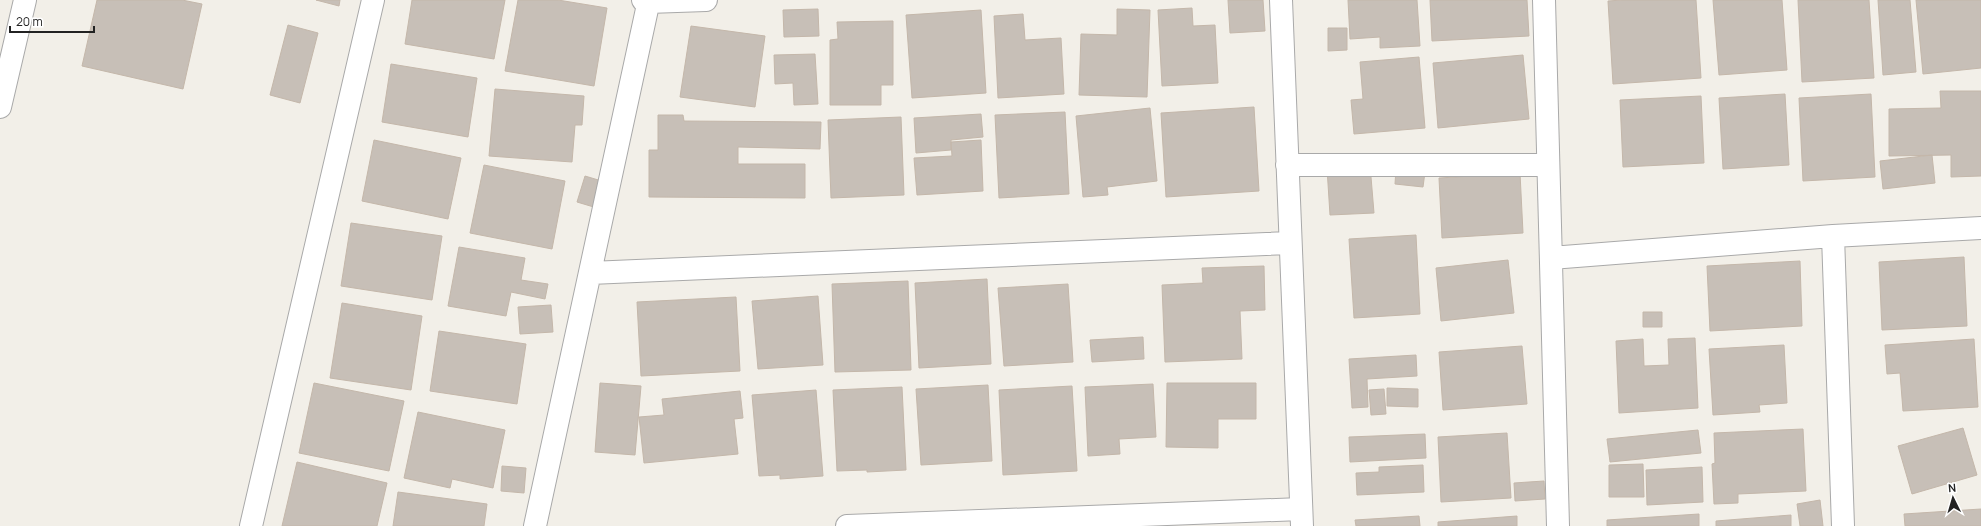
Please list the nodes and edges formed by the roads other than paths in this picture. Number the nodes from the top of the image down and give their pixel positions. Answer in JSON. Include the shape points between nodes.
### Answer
{"nodes":[{"id":1,"x":25,"y":0,"type":"edge"},
{"id":2,"x":373,"y":0,"type":"edge"},
{"id":3,"x":706,"y":0,"type":"edge"},
{"id":4,"x":1281,"y":0,"type":"edge"},
{"id":5,"x":1544,"y":0,"type":"edge"},
{"id":6,"x":647,"y":1,"type":"edge"},
{"id":7,"x":0,"y":107,"type":"edge"},
{"id":8,"x":1287,"y":165,"type":"junction"},
{"id":9,"x":1548,"y":165,"type":"junction"},
{"id":10,"x":1981,"y":228,"type":"edge"},
{"id":11,"x":1833,"y":236,"type":"junction"},
{"id":12,"x":1290,"y":243,"type":"junction"},
{"id":13,"x":1551,"y":258,"type":"junction"},
{"id":14,"x":590,"y":273,"type":"junction"},
{"id":15,"x":1301,"y":517,"type":"edge"},
{"id":16,"x":251,"y":526,"type":"edge"},
{"id":17,"x":535,"y":526,"type":"edge"},
{"id":18,"x":847,"y":526,"type":"edge"},
{"id":19,"x":1558,"y":526,"type":"edge"},
{"id":20,"x":1843,"y":526,"type":"edge"}],
"edges":[{"from":1,"to":7,"type":"street"},
{"from":2,"to":16,"type":"street"},
{"from":3,"to":6,"type":"street"},
{"from":4,"to":8,"type":"street"},
{"from":5,"to":9,"type":"street"},
{"from":6,"to":14,"type":"street"},
{"from":8,"to":9,"type":"street"},
{"from":8,"to":12,"type":"street"},
{"from":9,"to":13,"type":"street"},
{"from":10,"to":11,"type":"street"},
{"from":11,"to":13,"type":"street"},
{"from":11,"to":20,"type":"street"},
{"from":12,"to":14,"type":"street"},
{"from":12,"to":15,"type":"street"},
{"from":13,"to":19,"type":"street"},
{"from":14,"to":17,"type":"street"},
{"from":15,"to":18,"type":"street"}]}
